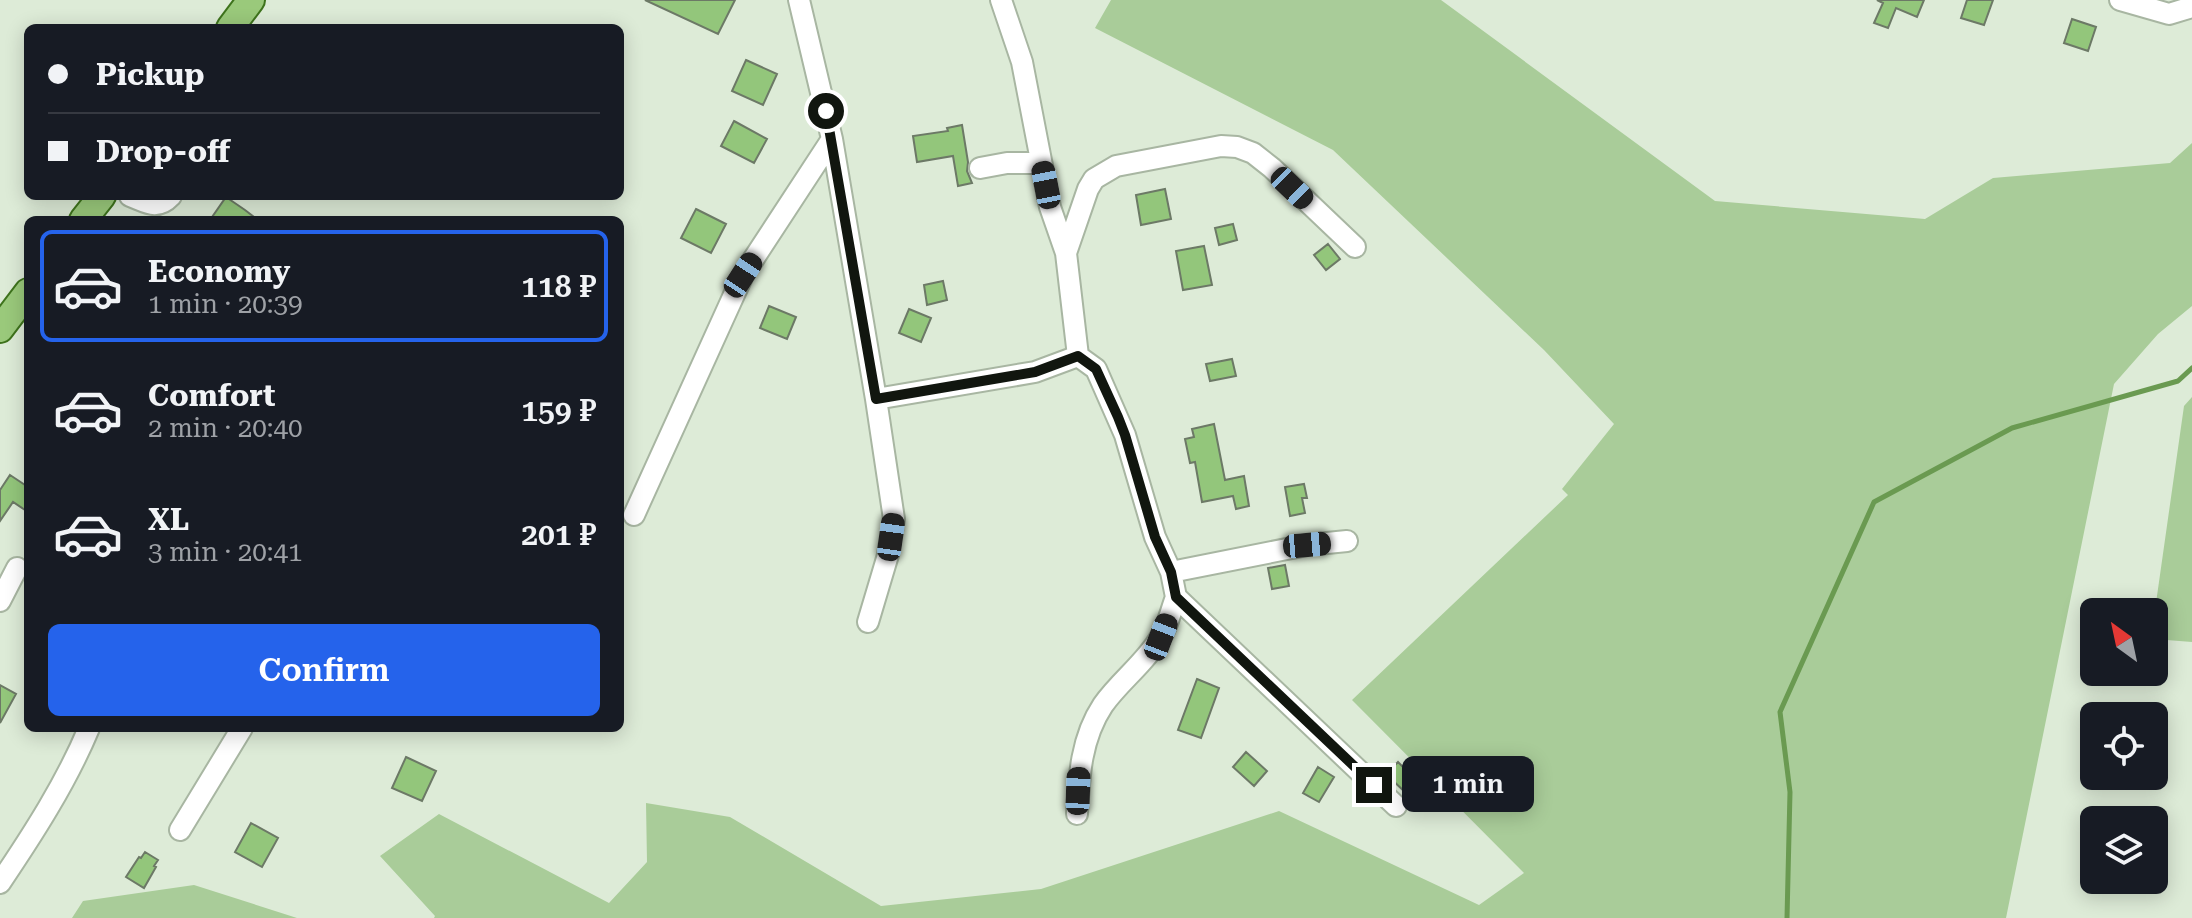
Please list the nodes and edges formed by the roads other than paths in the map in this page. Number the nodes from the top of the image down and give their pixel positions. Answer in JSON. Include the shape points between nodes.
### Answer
{"nodes":[{"id":1,"x":251,"y":0,"type":"edge"},
{"id":2,"x":799,"y":0,"type":"edge"},
{"id":3,"x":1001,"y":0,"type":"edge"},
{"id":4,"x":2120,"y":0,"type":"edge"},
{"id":5,"x":2192,"y":7,"type":"edge"},
{"id":6,"x":233,"y":24,"type":"edge"},
{"id":7,"x":832,"y":139,"type":"junction"},
{"id":8,"x":1041,"y":163,"type":"junction"},
{"id":9,"x":980,"y":168,"type":"dead end"},
{"id":10,"x":99,"y":200,"type":"edge"},
{"id":11,"x":142,"y":200,"type":"edge"},
{"id":12,"x":167,"y":200,"type":"edge"},
{"id":13,"x":86,"y":216,"type":"edge"},
{"id":14,"x":1355,"y":247,"type":"dead end"},
{"id":15,"x":1066,"y":253,"type":"junction"},
{"id":16,"x":24,"y":297,"type":"edge"},
{"id":17,"x":0,"y":329,"type":"edge"},
{"id":18,"x":1078,"y":356,"type":"junction"},
{"id":19,"x":876,"y":399,"type":"junction"},
{"id":20,"x":634,"y":515,"type":"dead end"},
{"id":21,"x":1347,"y":541,"type":"dead end"},
{"id":22,"x":15,"y":567,"type":"edge"},
{"id":23,"x":1171,"y":572,"type":"junction"},
{"id":24,"x":1176,"y":597,"type":"junction"},
{"id":25,"x":0,"y":601,"type":"edge"},
{"id":26,"x":868,"y":622,"type":"dead end"},
{"id":27,"x":87,"y":732,"type":"edge"},
{"id":28,"x":240,"y":732,"type":"edge"},
{"id":29,"x":1396,"y":806,"type":"dead end"},
{"id":30,"x":1077,"y":814,"type":"dead end"},
{"id":31,"x":180,"y":830,"type":"dead end"},
{"id":32,"x":0,"y":883,"type":"edge"}],
"edges":[{"from":1,"to":6,"type":"main road"},
{"from":2,"to":7,"type":"street"},
{"from":3,"to":8,"type":"street","via":[[1022,62]]},
{"from":4,"to":5,"type":"street","via":[[2169,14]]},
{"from":7,"to":19,"type":"street"},
{"from":7,"to":20,"type":"street","via":[[743,275]]},
{"from":8,"to":9,"type":"street"},
{"from":8,"to":15,"type":"street"},
{"from":10,"to":13,"type":"main road"},
{"from":11,"to":12,"type":"street","via":[[158,205]]},
{"from":14,"to":15,"type":"street","via":[[1253,153],[1221,146],[1104,172],[1088,189]]},
{"from":15,"to":18,"type":"street"},
{"from":16,"to":17,"type":"main road"},
{"from":18,"to":19,"type":"street","via":[[1035,372]]},
{"from":18,"to":23,"type":"street","via":[[1096,369],[1111,399]]},
{"from":19,"to":26,"type":"street","via":[[894,519]]},
{"from":21,"to":23,"type":"street"},
{"from":22,"to":25,"type":"street"},
{"from":23,"to":24,"type":"street"},
{"from":24,"to":29,"type":"street"},
{"from":24,"to":30,"type":"street","via":[[1161,637],[1103,705],[1079,767]]},
{"from":27,"to":32,"type":"street"},
{"from":28,"to":31,"type":"street"}]}
